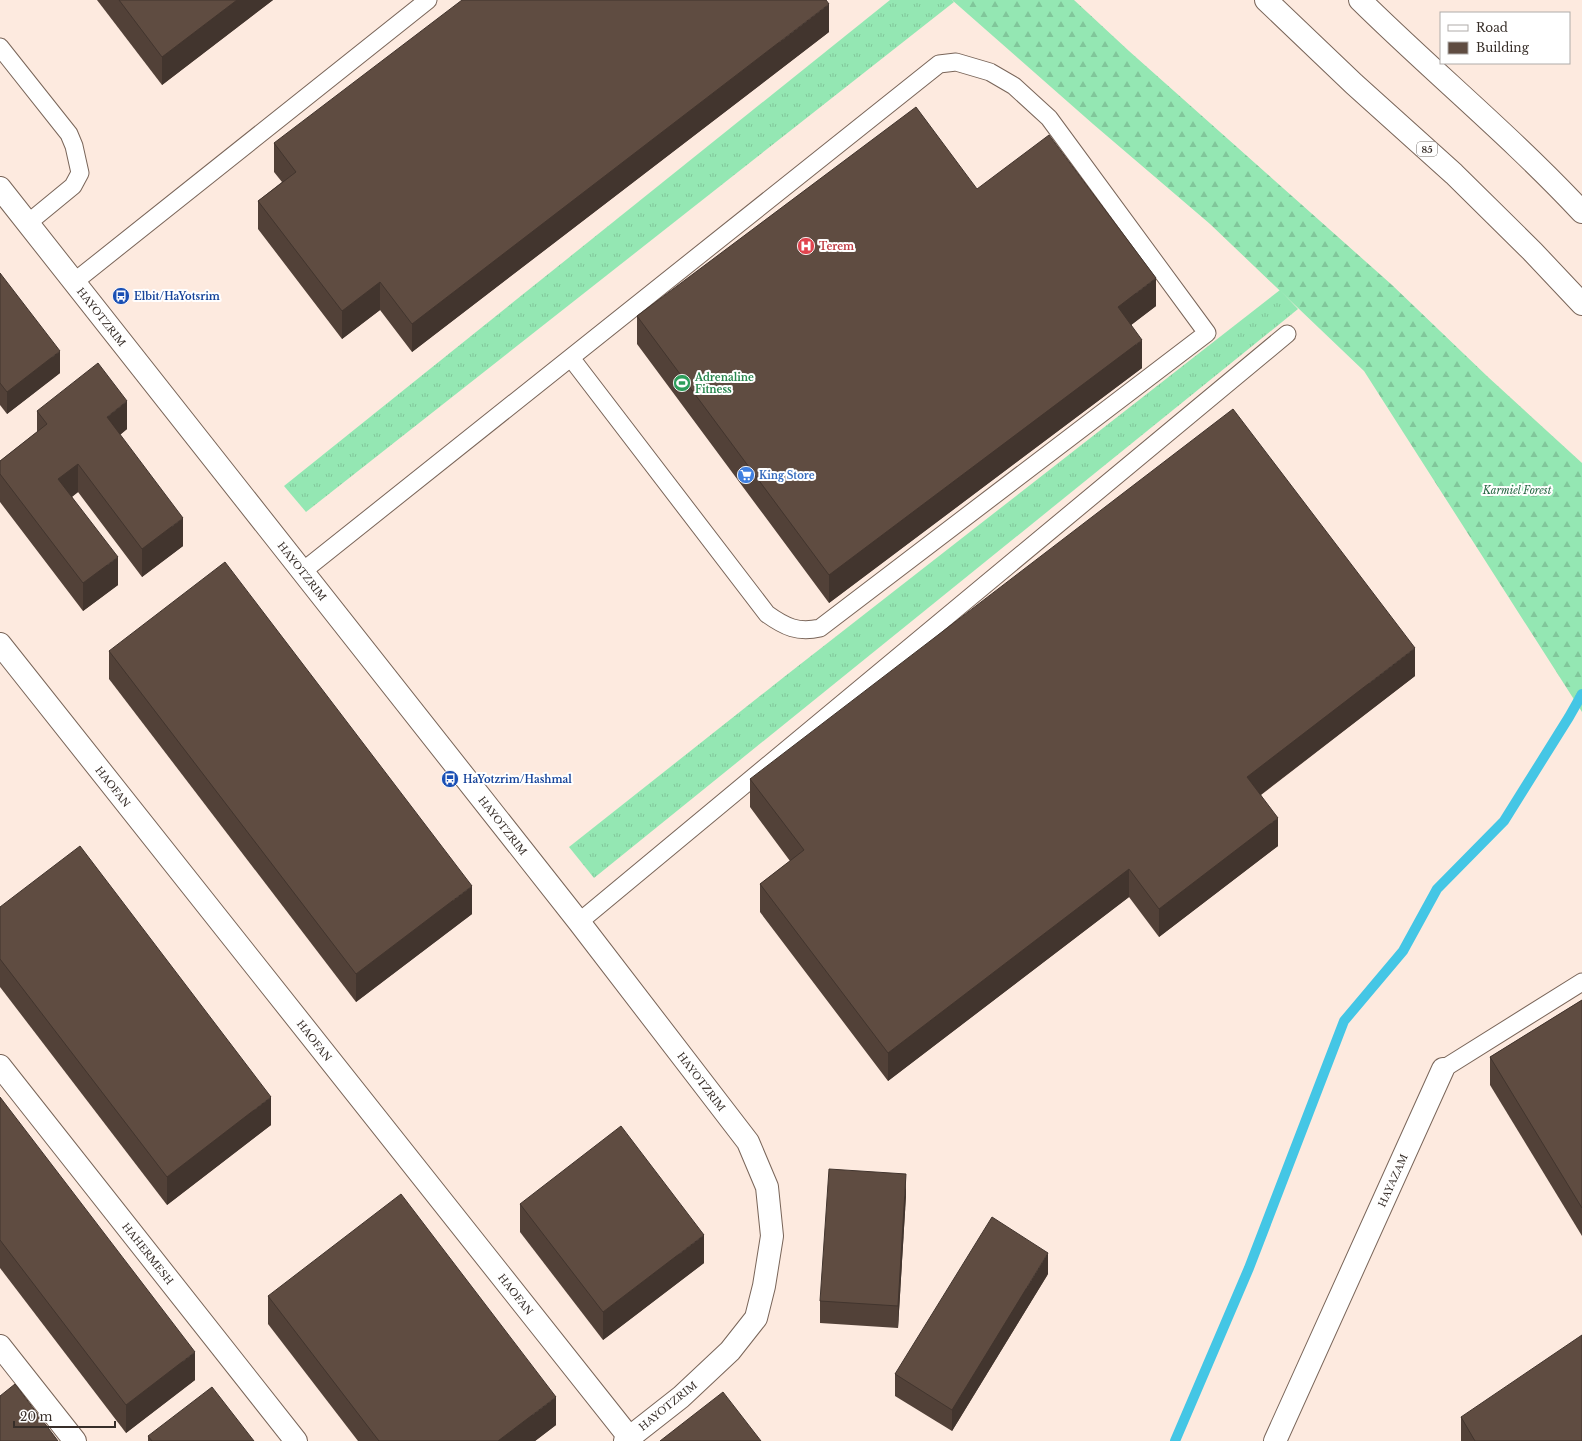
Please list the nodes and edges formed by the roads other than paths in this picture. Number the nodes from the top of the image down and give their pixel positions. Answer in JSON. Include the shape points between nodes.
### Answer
{"nodes":[{"id":1,"x":428,"y":0,"type":"edge"},
{"id":2,"x":1266,"y":0,"type":"edge"},
{"id":3,"x":1360,"y":0,"type":"edge"},
{"id":4,"x":0,"y":47,"type":"edge"},
{"id":5,"x":0,"y":188,"type":"edge"},
{"id":6,"x":1582,"y":212,"type":"edge"},
{"id":7,"x":28,"y":223,"type":"junction"},
{"id":8,"x":74,"y":282,"type":"junction"},
{"id":9,"x":1582,"y":304,"type":"edge"},
{"id":10,"x":1287,"y":334,"type":"dead end"},
{"id":11,"x":571,"y":358,"type":"junction"},
{"id":12,"x":303,"y":571,"type":"junction"},
{"id":13,"x":0,"y":644,"type":"edge"},
{"id":14,"x":579,"y":922,"type":"junction"},
{"id":15,"x":1582,"y":982,"type":"edge"},
{"id":16,"x":0,"y":1066,"type":"edge"},
{"id":17,"x":1443,"y":1069,"type":"joint"},
{"id":18,"x":0,"y":1346,"type":"edge"},
{"id":19,"x":627,"y":1439,"type":"edge"},
{"id":20,"x":76,"y":1441,"type":"edge"},
{"id":21,"x":296,"y":1441,"type":"edge"},
{"id":22,"x":1275,"y":1441,"type":"edge"}],
"edges":[{"from":1,"to":8,"type":"lane"},
{"from":2,"to":9,"type":"main road","number":"85","via":[[1454,174]]},
{"from":3,"to":6,"type":"main road","via":[[1498,128]]},
{"from":4,"to":7,"type":"lane","via":[[69,134],[80,173],[73,186]]},
{"from":5,"to":7,"type":"main road","name":"HAYOTZRIM"},
{"from":7,"to":8,"type":"main road","name":"HAYOTZRIM"},
{"from":8,"to":12,"type":"main road","name":"HAYOTZRIM"},
{"from":10,"to":14,"type":"lane"},
{"from":11,"to":11,"type":"lane","via":[[939,64],[956,62],[990,72],[1014,86],[1049,118],[1207,333],[820,628],[809,631],[781,624],[767,614]]},
{"from":11,"to":12,"type":"lane"},
{"from":12,"to":14,"type":"main road","name":"HAYOTZRIM"},
{"from":13,"to":19,"type":"main road","name":"HAOFAN"},
{"from":14,"to":19,"type":"main road","name":"HAYOTZRIM","via":[[748,1142],[767,1187],[772,1236],[756,1318],[730,1351],[681,1397]]},
{"from":15,"to":17,"type":"lane","name":"HAYAZAM"},
{"from":16,"to":21,"type":"main road","name":"HAHERMESH"},
{"from":17,"to":22,"type":"main road","name":"HAYAZAM"},
{"from":18,"to":20,"type":"main road"}]}
